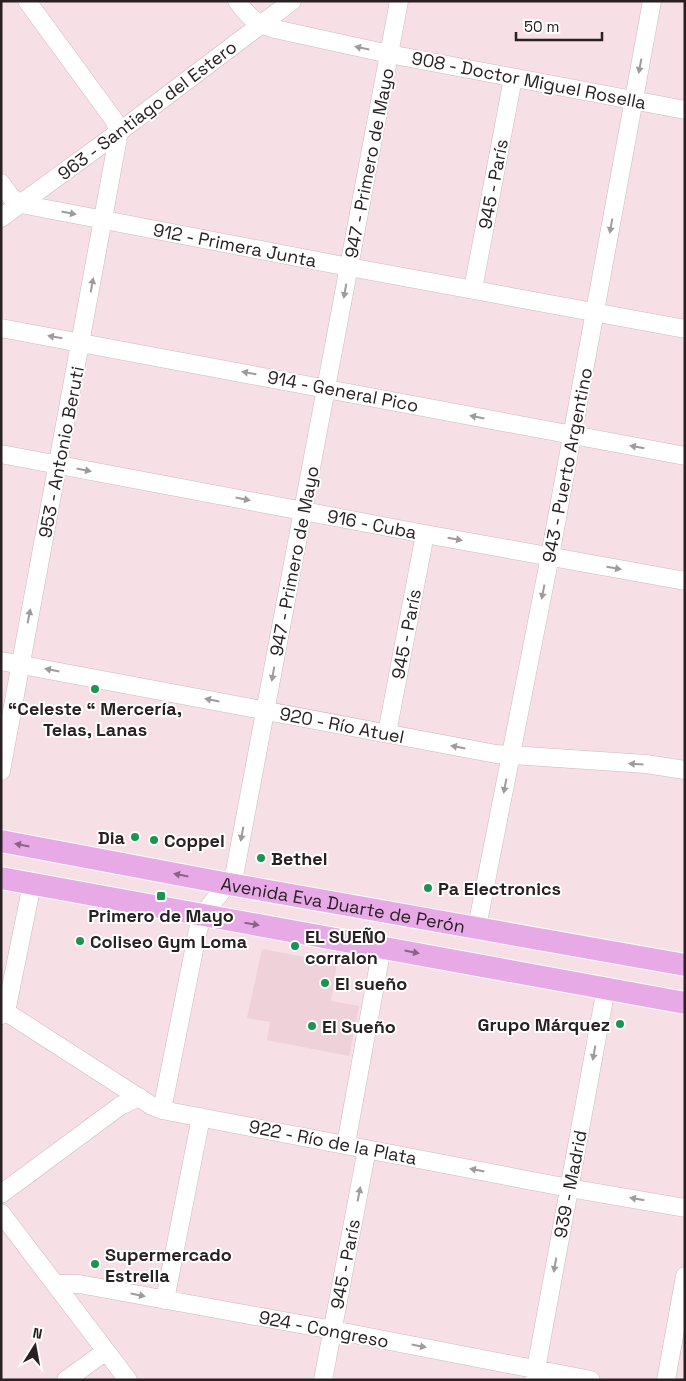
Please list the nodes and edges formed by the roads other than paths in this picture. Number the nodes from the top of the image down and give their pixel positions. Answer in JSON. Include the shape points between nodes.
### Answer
{"nodes":[{"id":1,"x":27,"y":1,"type":"edge"},
{"id":2,"x":237,"y":1,"type":"edge"},
{"id":3,"x":292,"y":1,"type":"edge"},
{"id":4,"x":399,"y":1,"type":"edge"},
{"id":5,"x":652,"y":1,"type":"edge"},
{"id":6,"x":260,"y":25,"type":"junction"},
{"id":7,"x":389,"y":54,"type":"junction"},
{"id":8,"x":513,"y":78,"type":"junction"},
{"id":9,"x":634,"y":100,"type":"junction"},
{"id":10,"x":685,"y":110,"type":"edge"},
{"id":11,"x":119,"y":132,"type":"junction"},
{"id":12,"x":1,"y":183,"type":"edge"},
{"id":13,"x":21,"y":204,"type":"junction"},
{"id":14,"x":1,"y":218,"type":"edge"},
{"id":15,"x":104,"y":220,"type":"junction"},
{"id":16,"x":349,"y":267,"type":"junction"},
{"id":17,"x":473,"y":290,"type":"junction"},
{"id":18,"x":596,"y":312,"type":"junction"},
{"id":19,"x":1,"y":328,"type":"edge"},
{"id":20,"x":685,"y":329,"type":"edge"},
{"id":21,"x":81,"y":342,"type":"junction"},
{"id":22,"x":327,"y":388,"type":"junction"},
{"id":23,"x":572,"y":435,"type":"junction"},
{"id":24,"x":1,"y":454,"type":"edge"},
{"id":25,"x":685,"y":456,"type":"edge"},
{"id":26,"x":58,"y":465,"type":"junction"},
{"id":27,"x":303,"y":511,"type":"junction"},
{"id":28,"x":426,"y":534,"type":"junction"},
{"id":29,"x":550,"y":556,"type":"junction"},
{"id":30,"x":685,"y":581,"type":"edge"},
{"id":31,"x":1,"y":661,"type":"edge"},
{"id":32,"x":20,"y":664,"type":"junction"},
{"id":33,"x":266,"y":711,"type":"junction"},
{"id":34,"x":387,"y":733,"type":"junction"},
{"id":35,"x":511,"y":756,"type":"junction"},
{"id":36,"x":685,"y":770,"type":"edge"},
{"id":37,"x":1,"y":772,"type":"edge"},
{"id":38,"x":1,"y":841,"type":"edge"},
{"id":39,"x":1,"y":878,"type":"edge"},
{"id":40,"x":32,"y":884,"type":"junction"},
{"id":41,"x":229,"y":884,"type":"junction"},
{"id":42,"x":204,"y":916,"type":"junction"},
{"id":43,"x":477,"y":927,"type":"junction"},
{"id":44,"x":382,"y":947,"type":"junction"},
{"id":45,"x":685,"y":965,"type":"edge"},
{"id":46,"x":606,"y":988,"type":"junction"},
{"id":47,"x":685,"y":1003,"type":"edge"},
{"id":48,"x":3,"y":1014,"type":"edge"},
{"id":49,"x":139,"y":1097,"type":"junction"},
{"id":50,"x":162,"y":1110,"type":"junction"},
{"id":51,"x":201,"y":1117,"type":"junction"},
{"id":52,"x":346,"y":1144,"type":"junction"},
{"id":53,"x":367,"y":1149,"type":"junction"},
{"id":54,"x":569,"y":1188,"type":"junction"},
{"id":55,"x":1,"y":1194,"type":"edge"},
{"id":56,"x":685,"y":1208,"type":"edge"},
{"id":57,"x":1,"y":1213,"type":"edge"},
{"id":58,"x":685,"y":1276,"type":"edge"},
{"id":59,"x":56,"y":1284,"type":"junction"},
{"id":60,"x":165,"y":1300,"type":"junction"},
{"id":61,"x":333,"y":1330,"type":"junction"},
{"id":62,"x":106,"y":1351,"type":"junction"},
{"id":63,"x":535,"y":1375,"type":"edge"},
{"id":64,"x":66,"y":1380,"type":"edge"},
{"id":65,"x":128,"y":1380,"type":"edge"},
{"id":66,"x":323,"y":1380,"type":"edge"},
{"id":67,"x":591,"y":1380,"type":"edge"},
{"id":68,"x":666,"y":1380,"type":"edge"}],
"edges":[{"from":1,"to":11,"type":"street","via":[[114,120]]},
{"from":2,"to":6,"type":"street","via":[[250,19]]},
{"from":3,"to":6,"type":"street","name":"963 - Santiago del Estero"},
{"from":4,"to":7,"type":"street","name":"947 - Primero de Mayo"},
{"from":5,"to":9,"type":"street","name":"943 - Puerto Argentino","one_way":true},
{"from":7,"to":6,"type":"street","name":"908 - Doctor Miguel Rosella","one_way":true},
{"from":6,"to":11,"type":"street","name":"963 - Santiago del Estero"},
{"from":7,"to":8,"type":"street","name":"908 - Doctor Miguel Rosella"},
{"from":7,"to":16,"type":"street","name":"947 - Primero de Mayo"},
{"from":8,"to":9,"type":"street","name":"908 - Doctor Miguel Rosella"},
{"from":8,"to":17,"type":"street","name":"945 - París"},
{"from":9,"to":10,"type":"street","name":"908 - Doctor Miguel Rosella"},
{"from":9,"to":18,"type":"street","name":"943 - Puerto Argentino","one_way":true},
{"from":11,"to":13,"type":"street","name":"963 - Santiago del Estero"},
{"from":11,"to":15,"type":"street","name":"953 - Antonio Beruti"},
{"from":12,"to":13,"type":"street"},
{"from":13,"to":14,"type":"street","name":"963 - Santiago del Estero"},
{"from":13,"to":15,"type":"street","name":"912 - Primera Junta","one_way":true},
{"from":15,"to":16,"type":"street","name":"912 - Primera Junta"},
{"from":21,"to":15,"type":"street","name":"953 - Antonio Beruti","one_way":true},
{"from":16,"to":17,"type":"street","name":"912 - Primera Junta"},
{"from":16,"to":22,"type":"street","name":"947 - Primero de Mayo","one_way":true},
{"from":17,"to":18,"type":"street","name":"912 - Primera Junta"},
{"from":18,"to":20,"type":"street","name":"912 - Primera Junta"},
{"from":18,"to":23,"type":"street","name":"943 - Puerto Argentino"},
{"from":21,"to":19,"type":"street","name":"914 - General Pico","one_way":true},
{"from":22,"to":21,"type":"street","name":"914 - General Pico","one_way":true},
{"from":21,"to":26,"type":"street","name":"953 - Antonio Beruti"},
{"from":23,"to":22,"type":"street","name":"914 - General Pico","one_way":true},
{"from":22,"to":27,"type":"street","name":"947 - Primero de Mayo"},
{"from":25,"to":23,"type":"street","name":"914 - General Pico","one_way":true},
{"from":23,"to":29,"type":"street","name":"943 - Puerto Argentino"},
{"from":24,"to":26,"type":"street","name":"916 - Cuba"},
{"from":26,"to":27,"type":"street","name":"916 - Cuba","one_way":true},
{"from":32,"to":26,"type":"street","name":"953 - Antonio Beruti","one_way":true},
{"from":27,"to":28,"type":"street","name":"916 - Cuba"},
{"from":27,"to":33,"type":"street","name":"947 - Primero de Mayo","one_way":true},
{"from":28,"to":29,"type":"street","name":"916 - Cuba","one_way":true},
{"from":28,"to":34,"type":"street","name":"945 - París"},
{"from":29,"to":30,"type":"street","name":"916 - Cuba","one_way":true},
{"from":29,"to":35,"type":"street","name":"943 - Puerto Argentino","one_way":true},
{"from":31,"to":32,"type":"street","name":"920 - Río Atuel"},
{"from":33,"to":32,"type":"street","name":"920 - Río Atuel","one_way":true},
{"from":32,"to":37,"type":"street","name":"953 - Antonio Beruti"},
{"from":33,"to":34,"type":"street","name":"920 - Río Atuel"},
{"from":33,"to":41,"type":"street","name":"947 - Primero de Mayo","one_way":true,"via":[[235,871]]},
{"from":35,"to":34,"type":"street","name":"920 - Río Atuel","one_way":true},
{"from":36,"to":35,"type":"street","name":"920 - Río Atuel","one_way":true,"via":[[646,764]]},
{"from":35,"to":43,"type":"street","name":"943 - Puerto Argentino","one_way":true},
{"from":41,"to":38,"type":"main road","name":"Avenida Eva Duarte de Perón","one_way":true},
{"from":39,"to":40,"type":"main road","name":"Avenida Eva Duarte de Perón"},
{"from":40,"to":42,"type":"main road","name":"Avenida Eva Duarte de Perón"},
{"from":40,"to":48,"type":"street"},
{"from":41,"to":42,"type":"street","name":"947 - Primero de Mayo"},
{"from":41,"to":43,"type":"main road","name":"Avenida Eva Duarte de Perón"},
{"from":42,"to":44,"type":"main road","name":"Avenida Eva Duarte de Perón","one_way":true},
{"from":42,"to":50,"type":"street","name":"947 - Primero de Mayo","via":[[198,930]]},
{"from":43,"to":45,"type":"main road","name":"Avenida Eva Duarte de Perón"},
{"from":44,"to":46,"type":"main road","name":"Avenida Eva Duarte de Perón","one_way":true},
{"from":44,"to":52,"type":"street"},
{"from":46,"to":47,"type":"main road","name":"Avenida Eva Duarte de Perón"},
{"from":46,"to":54,"type":"street","name":"939 - Madrid","one_way":true},
{"from":48,"to":49,"type":"street","name":"922 - Río de la Plata"},
{"from":49,"to":50,"type":"street","name":"922 - Río de la Plata"},
{"from":49,"to":55,"type":"street","via":[[120,1106]]},
{"from":50,"to":51,"type":"street","name":"922 - Río de la Plata"},
{"from":51,"to":52,"type":"street","name":"922 - Río de la Plata"},
{"from":51,"to":60,"type":"street"},
{"from":52,"to":53,"type":"street","name":"922 - Río de la Plata"},
{"from":54,"to":53,"type":"street","name":"922 - Río de la Plata","one_way":true},
{"from":61,"to":53,"type":"street","name":"945 - París","one_way":true},
{"from":56,"to":54,"type":"street","name":"922 - Río de la Plata","one_way":true},
{"from":54,"to":63,"type":"street","name":"939 - Madrid","one_way":true},
{"from":57,"to":59,"type":"street"},
{"from":58,"to":68,"type":"street"},
{"from":59,"to":60,"type":"street","name":"924 - Congreso","one_way":true,"via":[[79,1284]]},
{"from":59,"to":62,"type":"street"},
{"from":60,"to":61,"type":"street","name":"924 - Congreso"},
{"from":61,"to":63,"type":"street","name":"924 - Congreso","one_way":true},
{"from":61,"to":66,"type":"street","name":"945 - París"},
{"from":62,"to":64,"type":"street"},
{"from":62,"to":65,"type":"street"},
{"from":63,"to":67,"type":"street","name":"924 - Congreso"}]}
